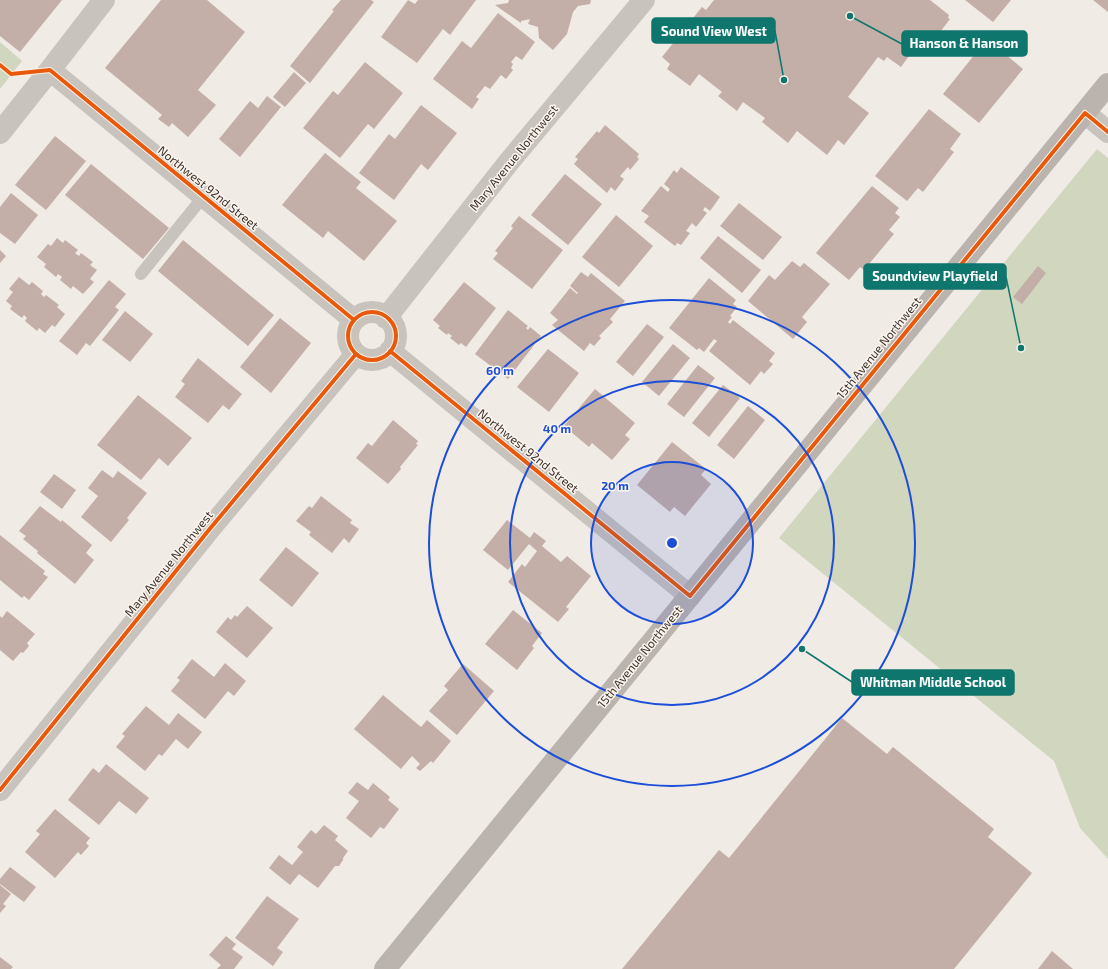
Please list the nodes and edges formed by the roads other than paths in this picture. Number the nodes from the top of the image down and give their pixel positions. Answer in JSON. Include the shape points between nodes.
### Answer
{"nodes":[{"id":1,"x":104,"y":0,"type":"edge"},
{"id":2,"x":644,"y":0,"type":"edge"},
{"id":3,"x":50,"y":70,"type":"junction"},
{"id":4,"x":1108,"y":84,"type":"edge"},
{"id":5,"x":1084,"y":114,"type":"junction"},
{"id":6,"x":1108,"y":132,"type":"edge"},
{"id":7,"x":0,"y":133,"type":"edge"},
{"id":8,"x":203,"y":197,"type":"junction"},
{"id":9,"x":141,"y":274,"type":"dead end"},
{"id":10,"x":386,"y":318,"type":"junction"},
{"id":11,"x":354,"y":320,"type":"junction"},
{"id":12,"x":390,"y":351,"type":"junction"},
{"id":13,"x":356,"y":354,"type":"junction"},
{"id":14,"x":690,"y":596,"type":"junction"},
{"id":15,"x":0,"y":790,"type":"edge"},
{"id":16,"x":385,"y":969,"type":"edge"}],
"edges":[{"from":1,"to":3,"type":"street"},
{"from":2,"to":10,"type":"street","name":"Mary Avenue Northwest","via":[[508,163]]},
{"from":3,"to":7,"type":"street"},
{"from":3,"to":8,"type":"street","name":"Northwest 92nd Street"},
{"from":4,"to":5,"type":"main road","name":"15th Avenue Northwest"},
{"from":5,"to":6,"type":"street"},
{"from":5,"to":14,"type":"main road","name":"15th Avenue Northwest"},
{"from":8,"to":9,"type":"lane"},
{"from":8,"to":11,"type":"street","name":"Northwest 92nd Street"},
{"from":10,"to":11,"type":"street","via":[[376,313],[368,313]]},
{"from":10,"to":12,"type":"street","via":[[396,334]]},
{"from":11,"to":13,"type":"street","via":[[348,335],[349,343]]},
{"from":12,"to":13,"type":"street","via":[[382,358],[374,360],[366,360]]},
{"from":12,"to":14,"type":"street","name":"Northwest 92nd Street"},
{"from":13,"to":15,"type":"street","name":"Mary Avenue Northwest","via":[[208,531]]},
{"from":14,"to":16,"type":"main road","name":"15th Avenue Northwest"}]}
